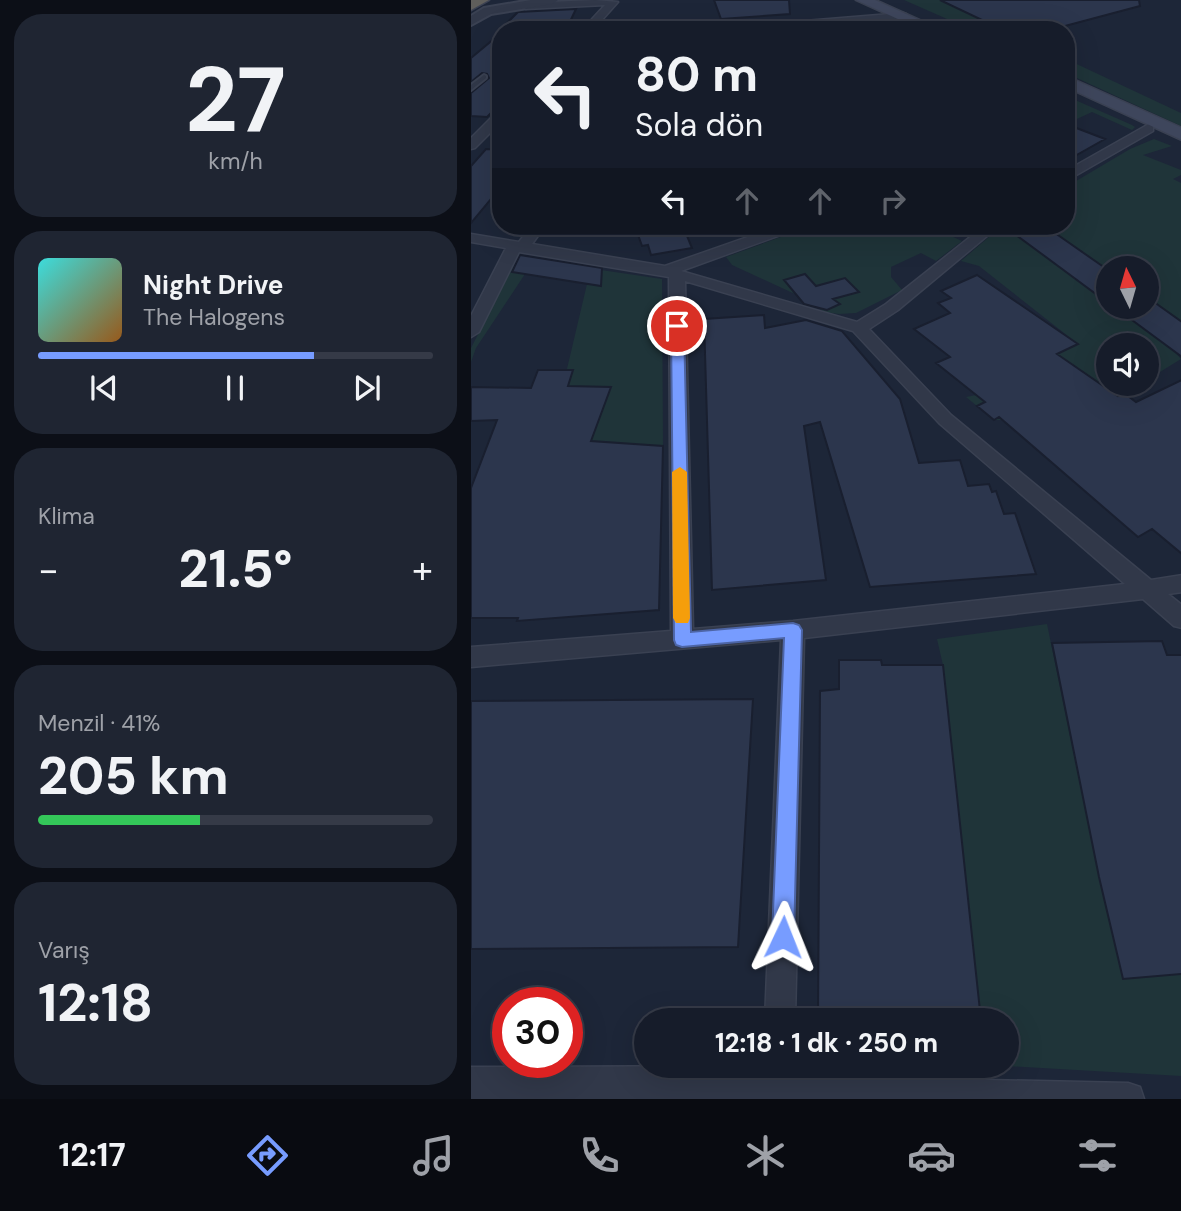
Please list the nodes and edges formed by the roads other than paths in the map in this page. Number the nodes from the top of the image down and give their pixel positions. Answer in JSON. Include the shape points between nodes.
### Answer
{"nodes":[{"id":1,"x":479,"y":0,"type":"edge"},
{"id":2,"x":552,"y":0,"type":"edge"},
{"id":3,"x":863,"y":0,"type":"edge"},
{"id":4,"x":894,"y":0,"type":"edge"},
{"id":5,"x":471,"y":5,"type":"edge"},
{"id":6,"x":526,"y":6,"type":"junction"},
{"id":7,"x":903,"y":16,"type":"junction"},
{"id":8,"x":471,"y":21,"type":"edge"},
{"id":9,"x":595,"y":21,"type":"edge"},
{"id":10,"x":842,"y":21,"type":"edge"},
{"id":11,"x":920,"y":21,"type":"edge"},
{"id":12,"x":930,"y":21,"type":"edge"},
{"id":13,"x":484,"y":77,"type":"dead end"},
{"id":14,"x":1075,"y":85,"type":"edge"},
{"id":15,"x":471,"y":88,"type":"edge"},
{"id":16,"x":1075,"y":94,"type":"edge"},
{"id":17,"x":492,"y":121,"type":"edge"},
{"id":18,"x":1149,"y":128,"type":"junction"},
{"id":19,"x":477,"y":130,"type":"edge"},
{"id":20,"x":1181,"y":135,"type":"edge"},
{"id":21,"x":1181,"y":143,"type":"edge"},
{"id":22,"x":471,"y":145,"type":"edge"},
{"id":23,"x":1075,"y":172,"type":"edge"},
{"id":24,"x":529,"y":235,"type":"edge"},
{"id":25,"x":769,"y":235,"type":"edge"},
{"id":26,"x":981,"y":235,"type":"edge"},
{"id":27,"x":471,"y":238,"type":"edge"},
{"id":28,"x":518,"y":247,"type":"junction"},
{"id":29,"x":671,"y":273,"type":"junction"},
{"id":30,"x":859,"y":328,"type":"junction"},
{"id":31,"x":471,"y":332,"type":"edge"},
{"id":32,"x":1181,"y":583,"type":"edge"},
{"id":33,"x":1145,"y":590,"type":"junction"},
{"id":34,"x":1181,"y":619,"type":"edge"},
{"id":35,"x":793,"y":630,"type":"junction"},
{"id":36,"x":682,"y":640,"type":"junction"},
{"id":37,"x":471,"y":657,"type":"edge"},
{"id":38,"x":780,"y":1008,"type":"edge"},
{"id":39,"x":778,"y":1082,"type":"edge"},
{"id":40,"x":471,"y":1083,"type":"edge"},
{"id":41,"x":1128,"y":1099,"type":"edge"}],
"edges":[{"from":1,"to":5,"type":"highway"},
{"from":2,"to":6,"type":"street"},
{"from":3,"to":7,"type":"main road"},
{"from":4,"to":12,"type":"main road"},
{"from":6,"to":8,"type":"street","via":[[488,11]]},
{"from":6,"to":9,"type":"street","via":[[613,2]]},
{"from":7,"to":10,"type":"street"},
{"from":7,"to":11,"type":"main road"},
{"from":13,"to":15,"type":"lane"},
{"from":14,"to":20,"type":"main road"},
{"from":16,"to":18,"type":"main road"},
{"from":17,"to":19,"type":"street"},
{"from":18,"to":21,"type":"main road"},
{"from":18,"to":23,"type":"street"},
{"from":19,"to":22,"type":"street"},
{"from":24,"to":28,"type":"street"},
{"from":25,"to":29,"type":"street"},
{"from":26,"to":30,"type":"street"},
{"from":27,"to":28,"type":"street"},
{"from":28,"to":29,"type":"street"},
{"from":28,"to":31,"type":"street"},
{"from":29,"to":30,"type":"street"},
{"from":29,"to":36,"type":"street"},
{"from":30,"to":33,"type":"street","via":[[945,419]]},
{"from":32,"to":33,"type":"street"},
{"from":33,"to":34,"type":"street"},
{"from":33,"to":35,"type":"street"},
{"from":35,"to":36,"type":"street"},
{"from":35,"to":38,"type":"street"},
{"from":36,"to":37,"type":"street"},
{"from":39,"to":40,"type":"street"},
{"from":39,"to":41,"type":"street","via":[[987,1096]]}]}
